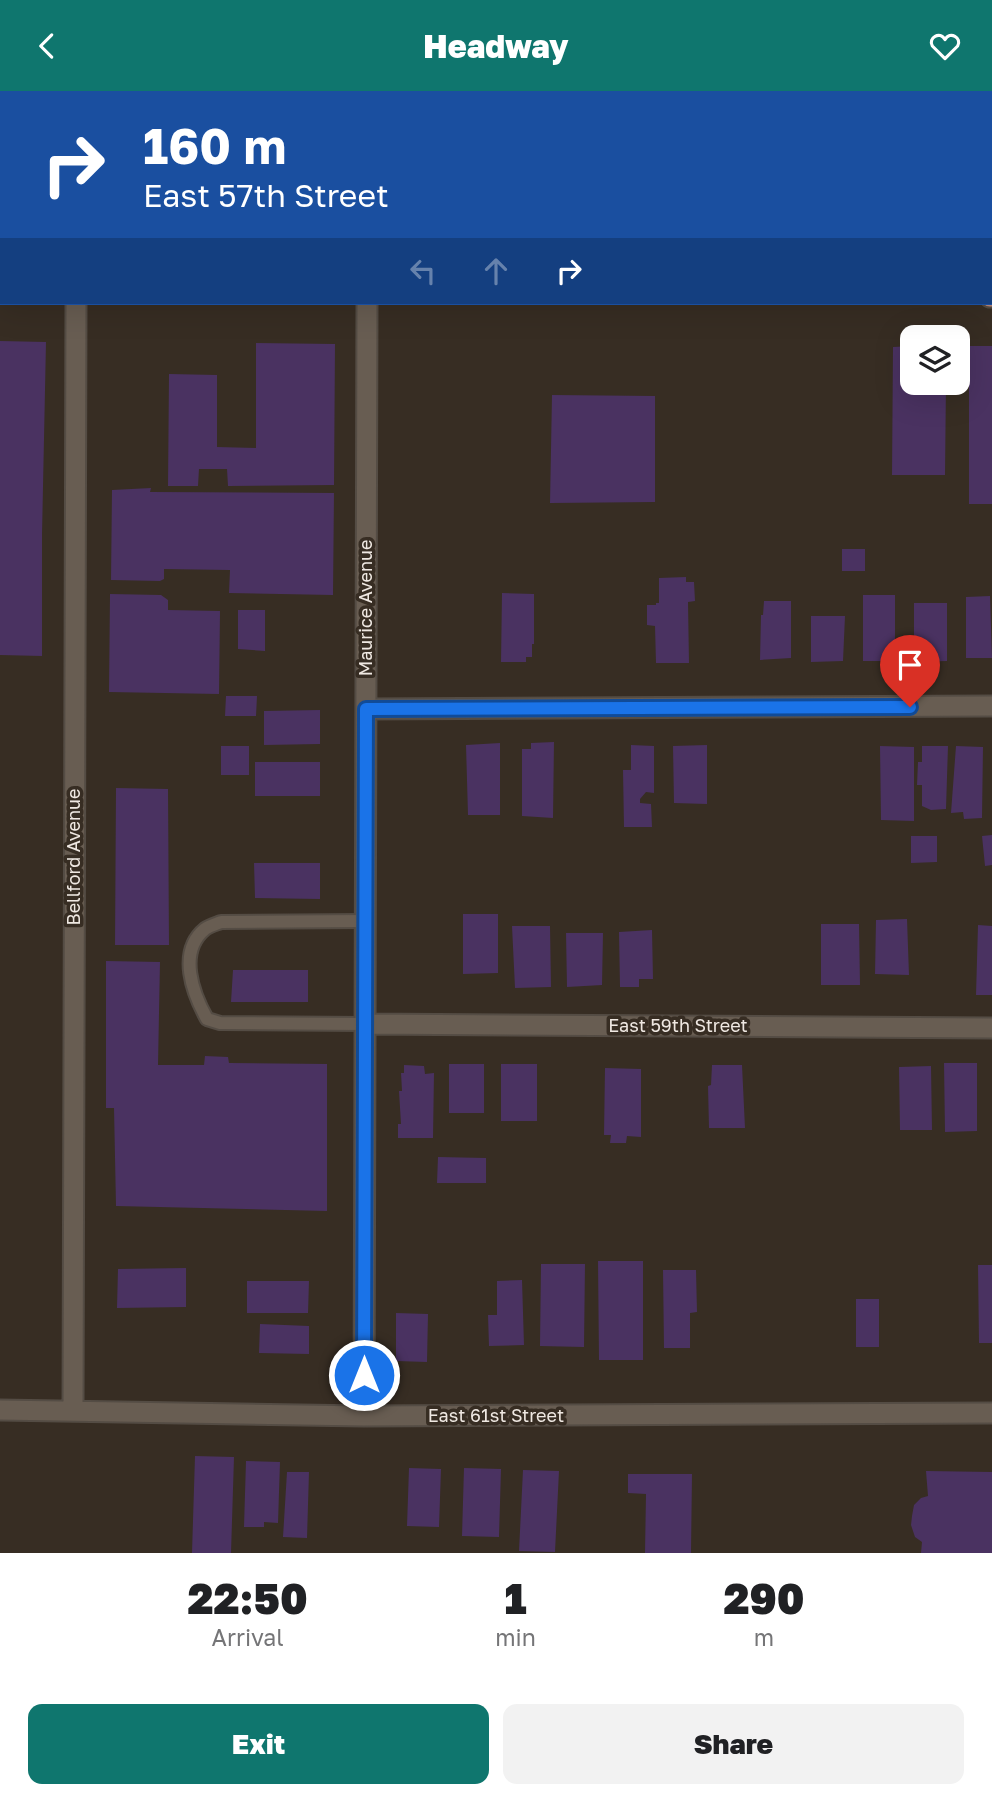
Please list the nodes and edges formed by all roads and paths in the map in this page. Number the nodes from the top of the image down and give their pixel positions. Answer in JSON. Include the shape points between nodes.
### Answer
{"nodes":[{"id":1,"x":76,"y":305,"type":"edge"},
{"id":2,"x":367,"y":305,"type":"edge"},
{"id":3,"x":992,"y":706,"type":"edge"},
{"id":4,"x":366,"y":709,"type":"junction"},
{"id":5,"x":365,"y":921,"type":"junction"},
{"id":6,"x":365,"y":1024,"type":"junction"},
{"id":7,"x":992,"y":1028,"type":"edge"},
{"id":8,"x":0,"y":1410,"type":"edge"},
{"id":9,"x":73,"y":1411,"type":"junction"},
{"id":10,"x":992,"y":1413,"type":"edge"},
{"id":11,"x":363,"y":1416,"type":"junction"}],
"edges":[{"from":1,"to":9,"type":"street","name":"Bellford Avenue"},
{"from":2,"to":4,"type":"street","name":"Maurice Avenue"},
{"from":3,"to":4,"type":"street"},
{"from":4,"to":5,"type":"street","name":"Maurice Avenue"},
{"from":5,"to":6,"type":"street","name":"Maurice Avenue"},
{"from":5,"to":6,"type":"lane","via":[[221,922],[205,928],[193,946],[189,965],[195,997],[207,1019],[220,1023]]},
{"from":6,"to":7,"type":"street","name":"East 59th Street"},
{"from":6,"to":11,"type":"street","name":"Maurice Avenue"},
{"from":8,"to":9,"type":"street","name":"East 61st Street"},
{"from":9,"to":11,"type":"street","name":"East 61st Street"},
{"from":10,"to":11,"type":"street","name":"East 61st Street"}]}
